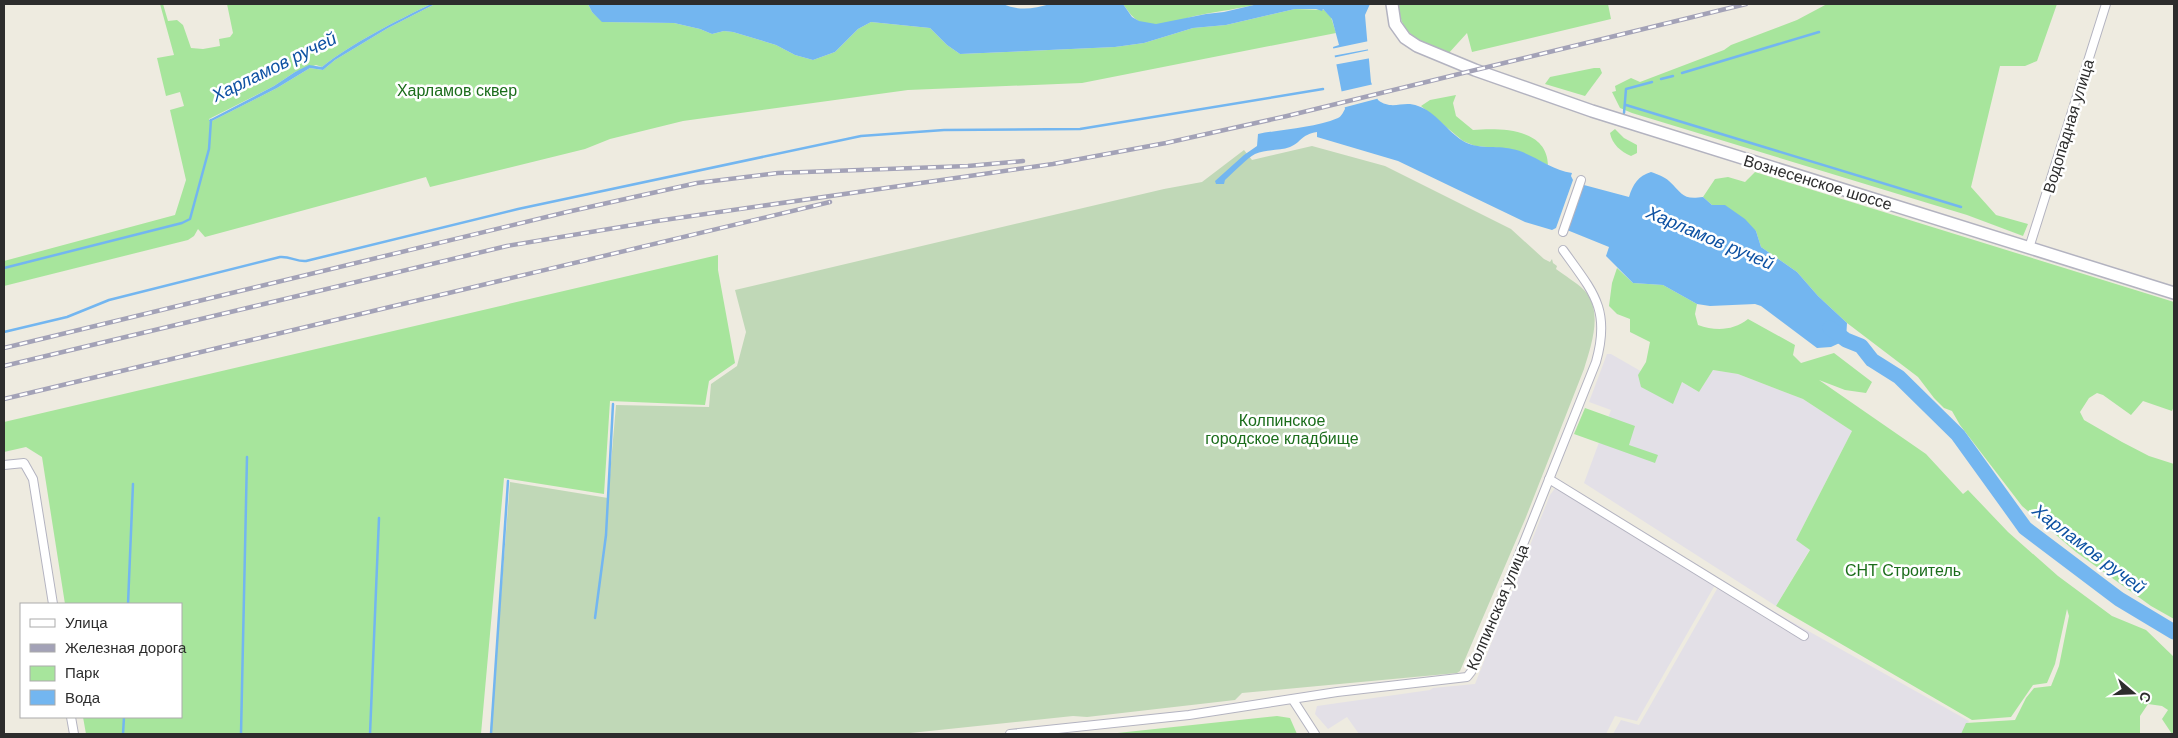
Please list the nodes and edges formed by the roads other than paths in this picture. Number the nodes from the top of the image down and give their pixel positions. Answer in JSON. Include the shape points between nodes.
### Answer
{"nodes":[{"id":1,"x":1392,"y":4,"type":"edge"},
{"id":2,"x":2106,"y":4,"type":"edge"},
{"id":3,"x":1582,"y":180,"type":"dead end"},
{"id":4,"x":1563,"y":232,"type":"dead end"},
{"id":5,"x":2029,"y":248,"type":"junction"},
{"id":6,"x":1563,"y":250,"type":"dead end"},
{"id":7,"x":2174,"y":293,"type":"edge"},
{"id":8,"x":4,"y":465,"type":"edge"},
{"id":9,"x":1549,"y":479,"type":"junction"},
{"id":10,"x":53,"y":603,"type":"edge"},
{"id":11,"x":1804,"y":636,"type":"dead end"},
{"id":12,"x":1293,"y":700,"type":"junction"},
{"id":13,"x":71,"y":718,"type":"edge"},
{"id":14,"x":74,"y":734,"type":"edge"},
{"id":15,"x":1010,"y":734,"type":"edge"},
{"id":16,"x":1315,"y":734,"type":"edge"}],
"edges":[{"from":1,"to":5,"type":"street","name":"Вознесенское шоссе","via":[[1395,24],[1404,38],[1464,66],[1592,111]]},
{"from":2,"to":5,"type":"street","name":"Водопадная улица"},
{"from":3,"to":4,"type":"street"},
{"from":5,"to":7,"type":"street","name":"Вознесенское шоссе"},
{"from":6,"to":9,"type":"street","name":"Колпинская улица","via":[[1594,294],[1601,311],[1602,331],[1596,362]]},
{"from":8,"to":10,"type":"street","via":[[24,463],[33,479]]},
{"from":9,"to":11,"type":"street"},
{"from":9,"to":12,"type":"street","name":"Колпинская улица","via":[[1480,652],[1466,677]]},
{"from":12,"to":15,"type":"street","name":"Колпинская улица","via":[[1189,716]]},
{"from":12,"to":16,"type":"street"},
{"from":13,"to":14,"type":"street"}]}
